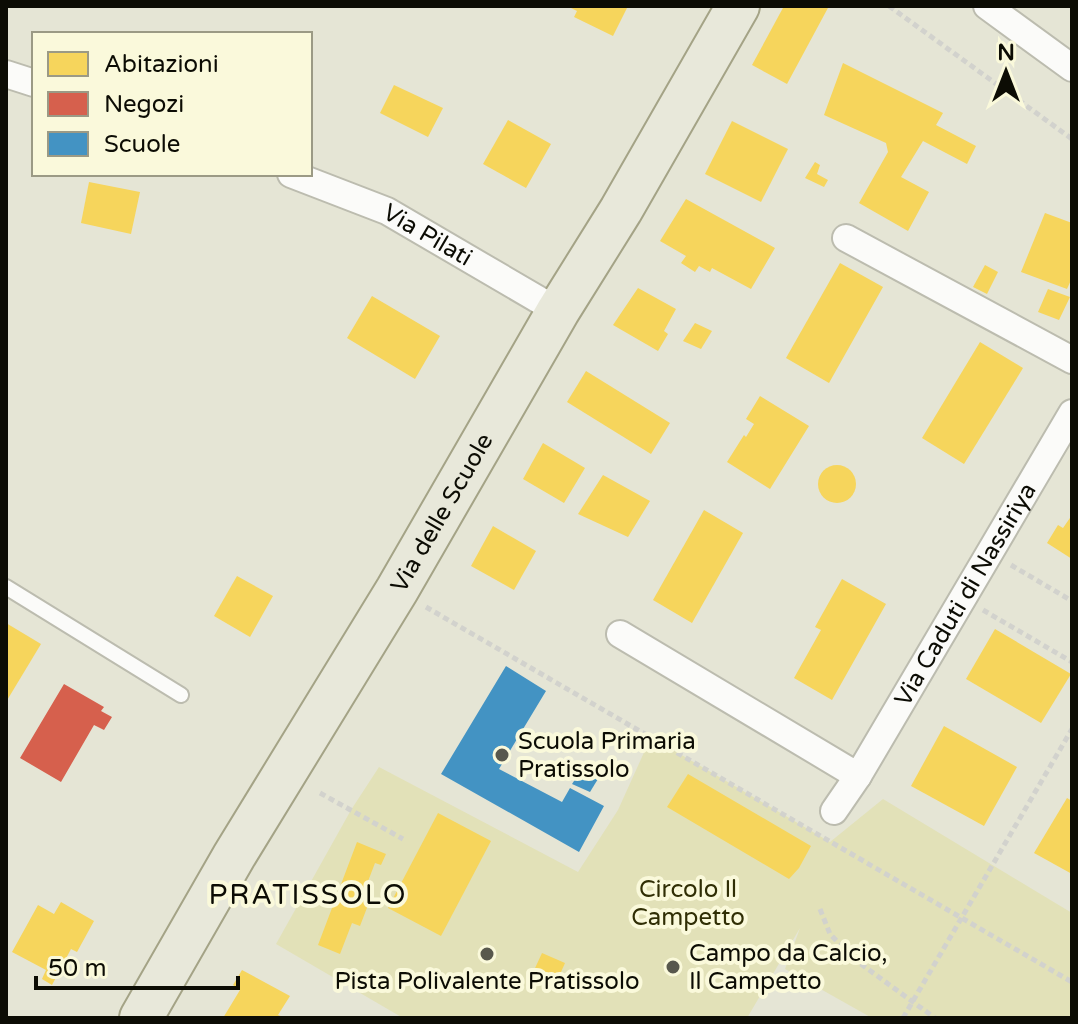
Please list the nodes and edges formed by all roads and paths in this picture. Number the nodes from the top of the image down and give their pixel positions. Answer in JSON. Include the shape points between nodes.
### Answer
{"nodes":[{"id":1,"x":738,"y":6,"type":"edge"},
{"id":2,"x":889,"y":6,"type":"edge"},
{"id":3,"x":987,"y":6,"type":"edge"},
{"id":4,"x":1072,"y":68,"type":"edge"},
{"id":5,"x":6,"y":74,"type":"edge"},
{"id":6,"x":32,"y":82,"type":"edge"},
{"id":7,"x":1072,"y":139,"type":"edge"},
{"id":8,"x":296,"y":176,"type":"edge"},
{"id":9,"x":846,"y":238,"type":"dead end"},
{"id":10,"x":558,"y":311,"type":"junction"},
{"id":11,"x":1072,"y":360,"type":"edge"},
{"id":12,"x":1072,"y":413,"type":"edge"},
{"id":13,"x":990,"y":552,"type":"junction"},
{"id":14,"x":6,"y":587,"type":"edge"},
{"id":15,"x":963,"y":598,"type":"junction"},
{"id":16,"x":1072,"y":601,"type":"edge"},
{"id":17,"x":416,"y":602,"type":"dead end"},
{"id":18,"x":620,"y":634,"type":"dead end"},
{"id":19,"x":1072,"y":662,"type":"edge"},
{"id":20,"x":181,"y":695,"type":"dead end"},
{"id":21,"x":1072,"y":729,"type":"edge"},
{"id":22,"x":858,"y":776,"type":"junction"},
{"id":23,"x":320,"y":793,"type":"dead end"},
{"id":24,"x":834,"y":811,"type":"dead end"},
{"id":25,"x":403,"y":839,"type":"dead end"},
{"id":26,"x":820,"y":909,"type":"dead end"},
{"id":27,"x":962,"y":918,"type":"junction"},
{"id":28,"x":1072,"y":982,"type":"edge"},
{"id":29,"x":913,"y":1001,"type":"junction"},
{"id":30,"x":141,"y":1018,"type":"edge"},
{"id":31,"x":903,"y":1018,"type":"edge"},
{"id":32,"x":935,"y":1018,"type":"edge"}],
"edges":[{"from":1,"to":10,"type":"main road","name":"Via delle Scuole"},
{"from":2,"to":7,"type":"path"},
{"from":3,"to":4,"type":"street"},
{"from":5,"to":6,"type":"street"},
{"from":8,"to":10,"type":"street","name":"Via Pilati","via":[[387,211]]},
{"from":9,"to":11,"type":"street"},
{"from":10,"to":30,"type":"main road","name":"Via delle Scuole"},
{"from":12,"to":13,"type":"street","name":"Via Caduti di Nassiriya"},
{"from":13,"to":15,"type":"street","name":"Via Caduti di Nassiriya"},
{"from":13,"to":16,"type":"path"},
{"from":14,"to":20,"type":"lane"},
{"from":15,"to":19,"type":"path"},
{"from":15,"to":22,"type":"street","name":"Via Caduti di Nassiriya"},
{"from":17,"to":27,"type":"path"},
{"from":18,"to":22,"type":"street"},
{"from":21,"to":27,"type":"path"},
{"from":22,"to":24,"type":"street","name":"Via Caduti di Nassiriya"},
{"from":23,"to":25,"type":"path"},
{"from":26,"to":29,"type":"path","via":[[830,934],[854,959]]},
{"from":27,"to":28,"type":"path"},
{"from":27,"to":29,"type":"path"},
{"from":29,"to":31,"type":"path"},
{"from":29,"to":32,"type":"path"}]}
